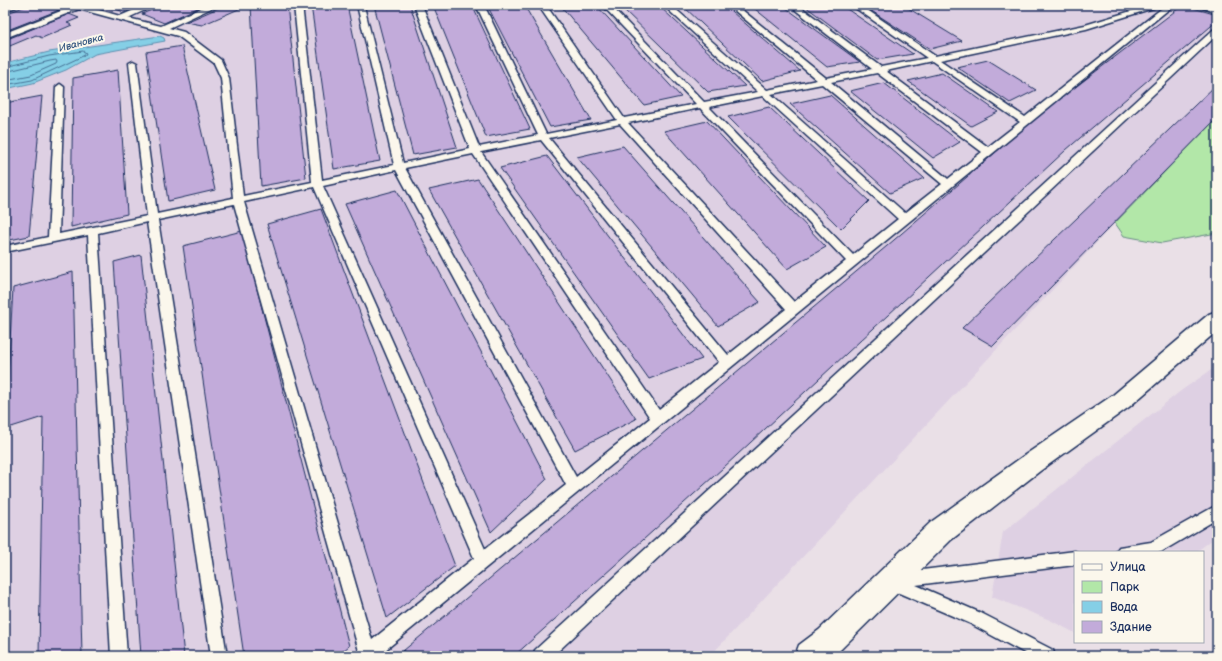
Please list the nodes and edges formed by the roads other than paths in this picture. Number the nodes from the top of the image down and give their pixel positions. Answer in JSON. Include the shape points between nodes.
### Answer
{"nodes":[{"id":1,"x":17,"y":5,"type":"edge"},
{"id":2,"x":152,"y":5,"type":"edge"},
{"id":3,"x":214,"y":5,"type":"edge"},
{"id":4,"x":298,"y":5,"type":"edge"},
{"id":5,"x":418,"y":5,"type":"edge"},
{"id":6,"x":480,"y":5,"type":"edge"},
{"id":7,"x":542,"y":5,"type":"edge"},
{"id":8,"x":606,"y":5,"type":"edge"},
{"id":9,"x":667,"y":5,"type":"edge"},
{"id":10,"x":732,"y":5,"type":"edge"},
{"id":11,"x":793,"y":5,"type":"edge"},
{"id":12,"x":855,"y":5,"type":"edge"},
{"id":13,"x":1159,"y":5,"type":"edge"},
{"id":14,"x":1170,"y":5,"type":"edge"},
{"id":15,"x":1199,"y":5,"type":"edge"},
{"id":16,"x":77,"y":6,"type":"edge"},
{"id":17,"x":360,"y":6,"type":"edge"},
{"id":18,"x":5,"y":10,"type":"edge"},
{"id":19,"x":1217,"y":11,"type":"edge"},
{"id":20,"x":121,"y":18,"type":"junction"},
{"id":21,"x":161,"y":29,"type":"junction"},
{"id":22,"x":1217,"y":31,"type":"edge"},
{"id":23,"x":5,"y":36,"type":"edge"},
{"id":24,"x":934,"y":59,"type":"junction"},
{"id":25,"x":133,"y":63,"type":"dead end"},
{"id":26,"x":879,"y":70,"type":"junction"},
{"id":27,"x":824,"y":81,"type":"junction"},
{"id":28,"x":60,"y":87,"type":"dead end"},
{"id":29,"x":765,"y":93,"type":"junction"},
{"id":30,"x":702,"y":105,"type":"junction"},
{"id":31,"x":622,"y":121,"type":"junction"},
{"id":32,"x":1026,"y":122,"type":"junction"},
{"id":33,"x":543,"y":136,"type":"junction"},
{"id":34,"x":475,"y":150,"type":"junction"},
{"id":35,"x":988,"y":152,"type":"junction"},
{"id":36,"x":399,"y":166,"type":"junction"},
{"id":37,"x":317,"y":183,"type":"junction"},
{"id":38,"x":948,"y":184,"type":"junction"},
{"id":39,"x":238,"y":200,"type":"junction"},
{"id":40,"x":152,"y":218,"type":"junction"},
{"id":41,"x":905,"y":219,"type":"junction"},
{"id":42,"x":93,"y":230,"type":"junction"},
{"id":43,"x":52,"y":239,"type":"junction"},
{"id":44,"x":5,"y":249,"type":"edge"},
{"id":45,"x":852,"y":261,"type":"junction"},
{"id":46,"x":793,"y":309,"type":"junction"},
{"id":47,"x":1217,"y":319,"type":"edge"},
{"id":48,"x":727,"y":363,"type":"junction"},
{"id":49,"x":658,"y":419,"type":"junction"},
{"id":50,"x":574,"y":486,"type":"junction"},
{"id":51,"x":1217,"y":511,"type":"edge"},
{"id":52,"x":1134,"y":551,"type":"edge"},
{"id":53,"x":1074,"y":558,"type":"edge"},
{"id":54,"x":483,"y":561,"type":"junction"},
{"id":55,"x":890,"y":581,"type":"junction"},
{"id":56,"x":367,"y":655,"type":"edge"},
{"id":57,"x":119,"y":656,"type":"edge"},
{"id":58,"x":219,"y":656,"type":"edge"},
{"id":59,"x":541,"y":656,"type":"edge"},
{"id":60,"x":810,"y":656,"type":"edge"},
{"id":61,"x":1047,"y":656,"type":"edge"}],
"edges":[{"from":1,"to":18,"type":"lane"},
{"from":2,"to":20,"type":"lane"},
{"from":3,"to":21,"type":"lane"},
{"from":4,"to":37,"type":"lane"},
{"from":5,"to":34,"type":"lane"},
{"from":6,"to":33,"type":"lane"},
{"from":7,"to":31,"type":"lane"},
{"from":8,"to":30,"type":"lane"},
{"from":9,"to":29,"type":"lane"},
{"from":10,"to":27,"type":"lane"},
{"from":11,"to":26,"type":"lane"},
{"from":12,"to":24,"type":"lane"},
{"from":13,"to":24,"type":"lane","via":[[1086,27]]},
{"from":14,"to":32,"type":"lane"},
{"from":15,"to":19,"type":"lane"},
{"from":16,"to":20,"type":"lane"},
{"from":16,"to":23,"type":"lane"},
{"from":17,"to":36,"type":"lane"},
{"from":20,"to":21,"type":"lane"},
{"from":21,"to":39,"type":"lane","via":[[181,34],[218,62],[225,78]]},
{"from":22,"to":59,"type":"lane"},
{"from":24,"to":26,"type":"lane"},
{"from":24,"to":32,"type":"lane"},
{"from":25,"to":40,"type":"lane"},
{"from":26,"to":27,"type":"lane"},
{"from":26,"to":35,"type":"lane"},
{"from":27,"to":29,"type":"lane"},
{"from":27,"to":38,"type":"lane"},
{"from":28,"to":43,"type":"lane"},
{"from":29,"to":30,"type":"lane"},
{"from":29,"to":41,"type":"lane"},
{"from":30,"to":31,"type":"lane"},
{"from":30,"to":45,"type":"lane"},
{"from":31,"to":33,"type":"lane"},
{"from":31,"to":46,"type":"lane"},
{"from":32,"to":35,"type":"lane"},
{"from":33,"to":34,"type":"lane"},
{"from":33,"to":48,"type":"lane"},
{"from":34,"to":36,"type":"lane"},
{"from":34,"to":49,"type":"lane"},
{"from":35,"to":38,"type":"lane"},
{"from":36,"to":37,"type":"lane"},
{"from":36,"to":50,"type":"lane"},
{"from":37,"to":39,"type":"lane"},
{"from":37,"to":54,"type":"lane"},
{"from":38,"to":41,"type":"lane"},
{"from":39,"to":40,"type":"lane"},
{"from":39,"to":56,"type":"lane"},
{"from":40,"to":42,"type":"lane"},
{"from":40,"to":58,"type":"lane"},
{"from":41,"to":45,"type":"lane"},
{"from":42,"to":43,"type":"lane"},
{"from":42,"to":57,"type":"lane"},
{"from":43,"to":44,"type":"lane"},
{"from":45,"to":46,"type":"lane"},
{"from":46,"to":48,"type":"lane"},
{"from":47,"to":55,"type":"street","via":[[1121,401],[941,531]]},
{"from":48,"to":49,"type":"lane"},
{"from":49,"to":50,"type":"lane"},
{"from":50,"to":54,"type":"lane"},
{"from":51,"to":52,"type":"lane","via":[[1153,549]]},
{"from":53,"to":55,"type":"lane"},
{"from":54,"to":56,"type":"lane"},
{"from":55,"to":60,"type":"street","via":[[830,640]]},
{"from":55,"to":61,"type":"lane","via":[[976,618]]}]}
